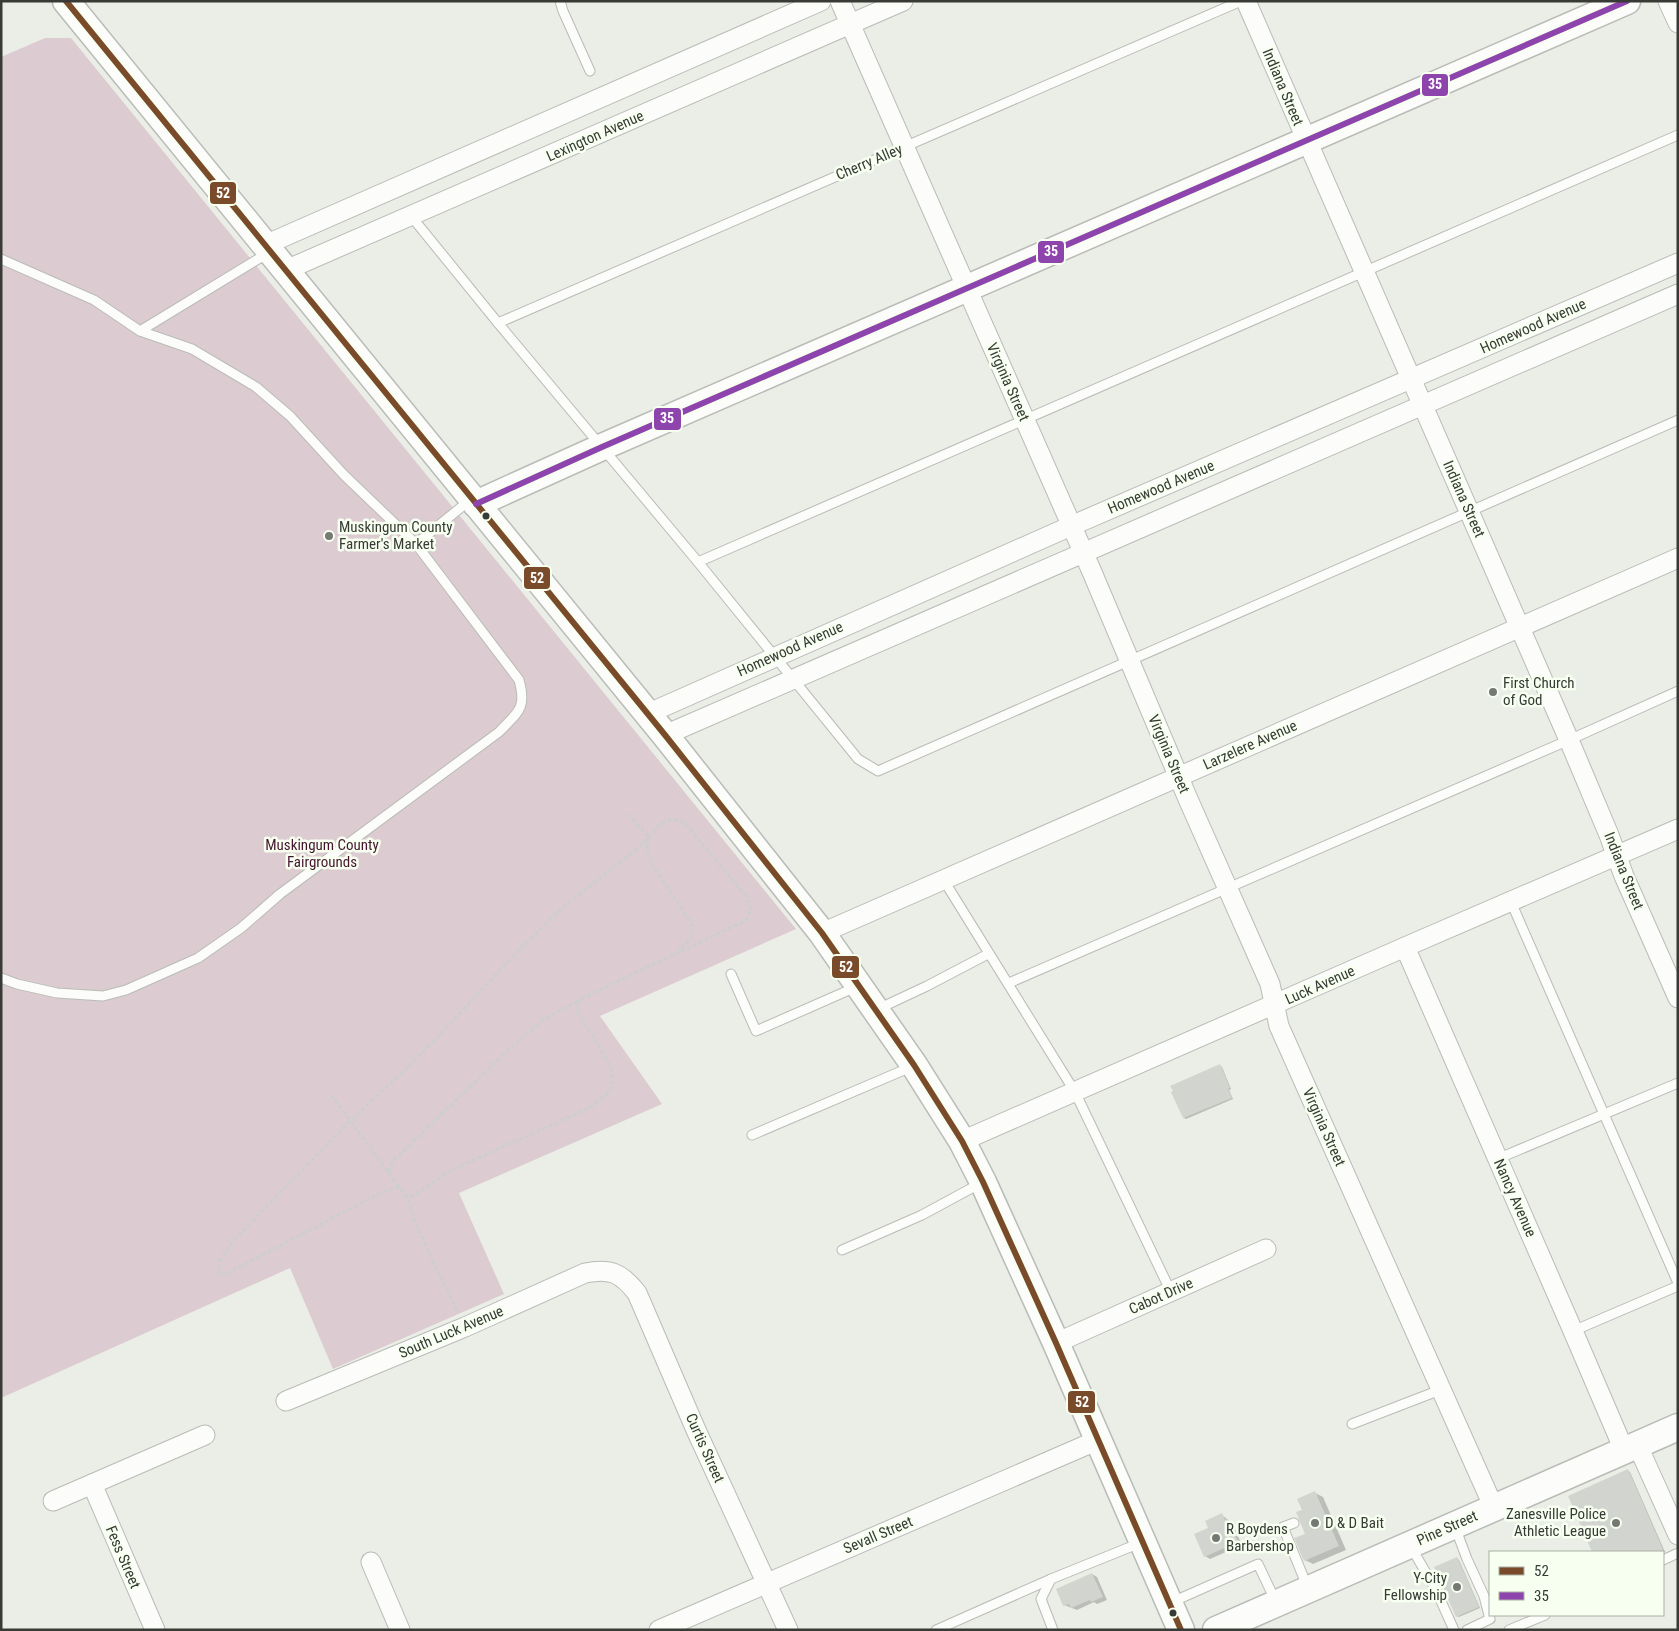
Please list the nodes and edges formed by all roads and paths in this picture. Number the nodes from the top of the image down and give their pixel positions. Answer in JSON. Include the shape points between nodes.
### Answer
{"nodes":[{"id":1,"x":66,"y":1,"type":"edge"},
{"id":2,"x":560,"y":1,"type":"edge"},
{"id":3,"x":821,"y":1,"type":"edge"},
{"id":4,"x":840,"y":1,"type":"edge"},
{"id":5,"x":903,"y":1,"type":"edge"},
{"id":6,"x":1240,"y":1,"type":"edge"},
{"id":7,"x":1246,"y":1,"type":"edge"},
{"id":8,"x":1626,"y":1,"type":"edge"},
{"id":9,"x":1668,"y":1,"type":"edge"},
{"id":10,"x":1678,"y":24,"type":"edge"},
{"id":11,"x":850,"y":25,"type":"junction"},
{"id":12,"x":590,"y":71,"type":"dead end"},
{"id":13,"x":1678,"y":135,"type":"edge"},
{"id":14,"x":1306,"y":140,"type":"junction"},
{"id":15,"x":904,"y":148,"type":"junction"},
{"id":16,"x":411,"y":216,"type":"junction"},
{"id":17,"x":274,"y":255,"type":"junction"},
{"id":18,"x":1,"y":259,"type":"edge"},
{"id":19,"x":1678,"y":263,"type":"edge"},
{"id":20,"x":1364,"y":273,"type":"junction"},
{"id":21,"x":966,"y":288,"type":"junction"},
{"id":22,"x":1678,"y":294,"type":"edge"},
{"id":23,"x":498,"y":323,"type":"junction"},
{"id":24,"x":140,"y":331,"type":"junction"},
{"id":25,"x":1411,"y":379,"type":"junction"},
{"id":26,"x":1422,"y":405,"type":"junction"},
{"id":27,"x":1024,"y":420,"type":"junction"},
{"id":28,"x":1678,"y":420,"type":"edge"},
{"id":29,"x":602,"y":447,"type":"junction"},
{"id":30,"x":474,"y":501,"type":"junction"},
{"id":31,"x":1469,"y":512,"type":"junction"},
{"id":32,"x":1071,"y":526,"type":"junction"},
{"id":33,"x":416,"y":544,"type":"junction"},
{"id":34,"x":1083,"y":554,"type":"junction"},
{"id":35,"x":1678,"y":558,"type":"edge"},
{"id":36,"x":698,"y":562,"type":"junction"},
{"id":37,"x":1519,"y":627,"type":"junction"},
{"id":38,"x":773,"y":656,"type":"junction"},
{"id":39,"x":1130,"y":661,"type":"junction"},
{"id":40,"x":793,"y":679,"type":"junction"},
{"id":41,"x":1678,"y":691,"type":"edge"},
{"id":42,"x":646,"y":714,"type":"junction"},
{"id":43,"x":665,"y":735,"type":"junction"},
{"id":44,"x":1569,"y":740,"type":"junction"},
{"id":45,"x":1179,"y":777,"type":"junction"},
{"id":46,"x":628,"y":814,"type":"dead end"},
{"id":47,"x":1678,"y":829,"type":"edge"},
{"id":48,"x":648,"y":838,"type":"junction"},
{"id":49,"x":1616,"y":856,"type":"junction"},
{"id":50,"x":943,"y":879,"type":"junction"},
{"id":51,"x":1227,"y":888,"type":"junction"},
{"id":52,"x":1511,"y":902,"type":"junction"},
{"id":53,"x":822,"y":933,"type":"junction"},
{"id":54,"x":1405,"y":947,"type":"junction"},
{"id":55,"x":677,"y":954,"type":"junction"},
{"id":56,"x":988,"y":954,"type":"junction"},
{"id":57,"x":731,"y":974,"type":"dead end"},
{"id":58,"x":1674,"y":977,"type":"edge"},
{"id":59,"x":1,"y":978,"type":"edge"},
{"id":60,"x":1009,"y":984,"type":"junction"},
{"id":61,"x":859,"y":986,"type":"junction"},
{"id":62,"x":1678,"y":998,"type":"edge"},
{"id":63,"x":580,"y":1000,"type":"junction"},
{"id":64,"x":1274,"y":1005,"type":"junction"},
{"id":65,"x":876,"y":1011,"type":"junction"},
{"id":66,"x":914,"y":1065,"type":"junction"},
{"id":67,"x":1678,"y":1083,"type":"edge"},
{"id":68,"x":1075,"y":1092,"type":"junction"},
{"id":69,"x":330,"y":1096,"type":"dead end"},
{"id":70,"x":1603,"y":1115,"type":"junction"},
{"id":71,"x":350,"y":1121,"type":"junction"},
{"id":72,"x":752,"y":1135,"type":"dead end"},
{"id":73,"x":962,"y":1141,"type":"junction"},
{"id":74,"x":1497,"y":1159,"type":"junction"},
{"id":75,"x":389,"y":1172,"type":"junction"},
{"id":76,"x":983,"y":1182,"type":"junction"},
{"id":77,"x":400,"y":1187,"type":"junction"},
{"id":78,"x":408,"y":1198,"type":"junction"},
{"id":79,"x":842,"y":1250,"type":"dead end"},
{"id":80,"x":1266,"y":1250,"type":"dead end"},
{"id":81,"x":616,"y":1273,"type":"joint"},
{"id":82,"x":1678,"y":1285,"type":"edge"},
{"id":83,"x":1171,"y":1292,"type":"junction"},
{"id":84,"x":465,"y":1328,"type":"junction"},
{"id":85,"x":1574,"y":1331,"type":"junction"},
{"id":86,"x":1056,"y":1343,"type":"junction"},
{"id":87,"x":1440,"y":1390,"type":"junction"},
{"id":88,"x":286,"y":1401,"type":"dead end"},
{"id":89,"x":1352,"y":1424,"type":"dead end"},
{"id":90,"x":1678,"y":1427,"type":"edge"},
{"id":91,"x":205,"y":1435,"type":"dead end"},
{"id":92,"x":1098,"y":1440,"type":"junction"},
{"id":93,"x":1631,"y":1447,"type":"junction"},
{"id":94,"x":92,"y":1484,"type":"junction"},
{"id":95,"x":53,"y":1501,"type":"dead end"},
{"id":96,"x":1494,"y":1508,"type":"junction"},
{"id":97,"x":1294,"y":1523,"type":"dead end"},
{"id":98,"x":1454,"y":1525,"type":"junction"},
{"id":99,"x":1678,"y":1535,"type":"edge"},
{"id":100,"x":1143,"y":1542,"type":"junction"},
{"id":101,"x":1410,"y":1544,"type":"junction"},
{"id":102,"x":1678,"y":1553,"type":"edge"},
{"id":103,"x":1664,"y":1560,"type":"edge"},
{"id":104,"x":371,"y":1562,"type":"dead end"},
{"id":105,"x":1051,"y":1579,"type":"junction"},
{"id":106,"x":767,"y":1583,"type":"junction"},
{"id":107,"x":1308,"y":1589,"type":"junction"},
{"id":108,"x":1169,"y":1603,"type":"junction"},
{"id":109,"x":1277,"y":1603,"type":"junction"},
{"id":110,"x":1489,"y":1615,"type":"edge"},
{"id":111,"x":1489,"y":1616,"type":"edge"},
{"id":112,"x":1543,"y":1616,"type":"edge"},
{"id":113,"x":155,"y":1630,"type":"edge"},
{"id":114,"x":400,"y":1630,"type":"edge"},
{"id":115,"x":659,"y":1630,"type":"edge"},
{"id":116,"x":788,"y":1630,"type":"edge"},
{"id":117,"x":936,"y":1630,"type":"edge"},
{"id":118,"x":1053,"y":1630,"type":"edge"},
{"id":119,"x":1180,"y":1630,"type":"edge"},
{"id":120,"x":1216,"y":1630,"type":"edge"},
{"id":121,"x":1454,"y":1630,"type":"edge"},
{"id":122,"x":1467,"y":1630,"type":"edge"},
{"id":123,"x":1509,"y":1630,"type":"edge"}],
"edges":[{"from":1,"to":17,"type":"street"},
{"from":2,"to":12,"type":"lane"},
{"from":3,"to":17,"type":"street"},
{"from":4,"to":11,"type":"street","name":"Virginia Street"},
{"from":5,"to":11,"type":"street","name":"Lexington Avenue"},
{"from":6,"to":15,"type":"lane","name":"Cherry Alley"},
{"from":7,"to":14,"type":"street","name":"Indiana Street"},
{"from":8,"to":14,"type":"street"},
{"from":9,"to":10,"type":"street"},
{"from":11,"to":15,"type":"street","name":"Virginia Street"},
{"from":11,"to":16,"type":"street","name":"Lexington Avenue"},
{"from":13,"to":20,"type":"lane"},
{"from":14,"to":20,"type":"street","name":"Indiana Street"},
{"from":14,"to":21,"type":"street"},
{"from":15,"to":21,"type":"street","name":"Virginia Street"},
{"from":15,"to":23,"type":"lane","name":"Cherry Alley"},
{"from":16,"to":17,"type":"street","name":"Lexington Avenue"},
{"from":16,"to":23,"type":"lane"},
{"from":17,"to":24,"type":"lane"},
{"from":17,"to":30,"type":"street"},
{"from":18,"to":24,"type":"lane","via":[[94,300]]},
{"from":19,"to":25,"type":"street","name":"Homewood Avenue"},
{"from":20,"to":25,"type":"street","name":"Indiana Street"},
{"from":20,"to":27,"type":"lane"},
{"from":21,"to":27,"type":"street","name":"Virginia Street"},
{"from":21,"to":29,"type":"street"},
{"from":22,"to":26,"type":"street","name":"Homewood Avenue"},
{"from":23,"to":29,"type":"lane"},
{"from":24,"to":33,"type":"lane","via":[[192,350],[256,387],[290,416],[344,475]]},
{"from":25,"to":26,"type":"street","name":"Indiana Street"},
{"from":25,"to":32,"type":"street","name":"Homewood Avenue"},
{"from":26,"to":31,"type":"street","name":"Indiana Street"},
{"from":26,"to":34,"type":"street","name":"Homewood Avenue"},
{"from":27,"to":32,"type":"street","name":"Virginia Street"},
{"from":27,"to":36,"type":"lane"},
{"from":28,"to":31,"type":"lane"},
{"from":29,"to":30,"type":"street"},
{"from":29,"to":36,"type":"lane"},
{"from":30,"to":33,"type":"lane"},
{"from":30,"to":42,"type":"street"},
{"from":31,"to":37,"type":"street","name":"Indiana Street"},
{"from":31,"to":39,"type":"lane"},
{"from":32,"to":34,"type":"street","name":"Virginia Street"},
{"from":32,"to":38,"type":"street","name":"Homewood Avenue"},
{"from":33,"to":59,"type":"lane","via":[[519,680],[523,694],[521,708],[499,732],[198,958],[126,990],[103,996],[57,993]]},
{"from":34,"to":39,"type":"street","name":"Virginia Street"},
{"from":34,"to":40,"type":"street","name":"Homewood Avenue"},
{"from":35,"to":37,"type":"street","name":"Larzelere Avenue"},
{"from":36,"to":38,"type":"lane"},
{"from":37,"to":44,"type":"street","name":"Indiana Street"},
{"from":37,"to":45,"type":"street","name":"Larzelere Avenue"},
{"from":38,"to":40,"type":"lane"},
{"from":38,"to":42,"type":"street","name":"Homewood Avenue"},
{"from":39,"to":40,"type":"lane","via":[[878,771],[858,759]]},
{"from":39,"to":45,"type":"street","name":"Virginia Street"},
{"from":40,"to":43,"type":"street","name":"Homewood Avenue"},
{"from":41,"to":44,"type":"lane"},
{"from":42,"to":43,"type":"street"},
{"from":43,"to":53,"type":"street"},
{"from":44,"to":49,"type":"street","name":"Indiana Street"},
{"from":44,"to":51,"type":"lane"},
{"from":45,"to":50,"type":"street","name":"Larzelere Avenue"},
{"from":45,"to":51,"type":"street","name":"Virginia Street"},
{"from":46,"to":48,"type":"path"},
{"from":47,"to":49,"type":"street","name":"Luck Avenue"},
{"from":48,"to":55,"type":"path","via":[[652,865],[693,926],[692,937]]},
{"from":48,"to":55,"type":"path","via":[[662,823],[672,819],[684,822],[746,896],[751,909],[746,920]]},
{"from":48,"to":71,"type":"path","via":[[561,909],[440,1035]]},
{"from":49,"to":52,"type":"street","name":"Luck Avenue"},
{"from":49,"to":58,"type":"street","name":"Indiana Street"},
{"from":50,"to":53,"type":"street","name":"Larzelere Avenue"},
{"from":50,"to":56,"type":"lane"},
{"from":51,"to":60,"type":"lane"},
{"from":51,"to":64,"type":"street","name":"Virginia Street","via":[[1270,984]]},
{"from":52,"to":54,"type":"street","name":"Luck Avenue"},
{"from":52,"to":70,"type":"lane"},
{"from":53,"to":61,"type":"street"},
{"from":54,"to":64,"type":"street","name":"Luck Avenue"},
{"from":54,"to":74,"type":"street","name":"Nancy Avenue"},
{"from":55,"to":63,"type":"path"},
{"from":56,"to":60,"type":"lane"},
{"from":56,"to":65,"type":"lane"},
{"from":57,"to":61,"type":"lane","via":[[756,1031]]},
{"from":58,"to":62,"type":"street","name":"Indiana Street"},
{"from":60,"to":68,"type":"lane"},
{"from":61,"to":65,"type":"street"},
{"from":63,"to":75,"type":"path","via":[[544,1019],[507,1051],[393,1161]]},
{"from":63,"to":78,"type":"path","via":[[576,1010],[609,1064],[614,1082],[608,1092],[590,1108],[454,1169]]},
{"from":64,"to":68,"type":"street","name":"Luck Avenue"},
{"from":64,"to":87,"type":"street","name":"Virginia Street","via":[[1279,1026]]},
{"from":65,"to":66,"type":"street"},
{"from":66,"to":72,"type":"lane"},
{"from":66,"to":73,"type":"street"},
{"from":67,"to":70,"type":"lane"},
{"from":68,"to":73,"type":"street","name":"Luck Avenue"},
{"from":68,"to":83,"type":"lane"},
{"from":69,"to":71,"type":"path"},
{"from":70,"to":74,"type":"lane"},
{"from":70,"to":82,"type":"lane"},
{"from":71,"to":75,"type":"path"},
{"from":71,"to":77,"type":"path","via":[[235,1239],[219,1262],[218,1274],[226,1274],[384,1191]]},
{"from":73,"to":76,"type":"street"},
{"from":74,"to":85,"type":"street","name":"Nancy Avenue"},
{"from":75,"to":77,"type":"path"},
{"from":76,"to":79,"type":"lane","via":[[922,1215]]},
{"from":76,"to":86,"type":"street"},
{"from":77,"to":78,"type":"path"},
{"from":78,"to":84,"type":"path","via":[[416,1225]]},
{"from":80,"to":83,"type":"street","name":"Cabot Drive"},
{"from":81,"to":84,"type":"street","name":"South Luck Avenue","via":[[600,1270],[585,1273]]},
{"from":81,"to":106,"type":"street","name":"Curtis Street","via":[[637,1293]]},
{"from":82,"to":85,"type":"lane"},
{"from":83,"to":86,"type":"street","name":"Cabot Drive"},
{"from":84,"to":88,"type":"street","name":"South Luck Avenue"},
{"from":85,"to":93,"type":"street","name":"Nancy Avenue"},
{"from":86,"to":92,"type":"street"},
{"from":87,"to":89,"type":"lane"},
{"from":87,"to":96,"type":"street","name":"Virginia Street"},
{"from":90,"to":93,"type":"street","name":"Pine Street"},
{"from":91,"to":94,"type":"street"},
{"from":92,"to":100,"type":"street"},
{"from":92,"to":106,"type":"street","name":"Sevall Street"},
{"from":93,"to":96,"type":"street","name":"Pine Street"},
{"from":93,"to":99,"type":"street","name":"Nancy Avenue"},
{"from":94,"to":95,"type":"street"},
{"from":94,"to":113,"type":"street","name":"Fess Street"},
{"from":96,"to":98,"type":"street","name":"Pine Street"},
{"from":97,"to":107,"type":"lane","via":[[1283,1527]]},
{"from":98,"to":101,"type":"street","name":"Pine Street"},
{"from":98,"to":110,"type":"lane"},
{"from":100,"to":105,"type":"lane"},
{"from":100,"to":108,"type":"street"},
{"from":101,"to":107,"type":"street","name":"Pine Street"},
{"from":101,"to":121,"type":"lane"},
{"from":102,"to":103,"type":"lane"},
{"from":104,"to":114,"type":"street"},
{"from":105,"to":117,"type":"lane"},
{"from":105,"to":118,"type":"lane","via":[[1041,1599]]},
{"from":106,"to":115,"type":"street","name":"Sevall Street"},
{"from":106,"to":116,"type":"street","name":"Curtis Street"},
{"from":107,"to":109,"type":"street","name":"Pine Street"},
{"from":108,"to":109,"type":"lane","via":[[1258,1564]]},
{"from":108,"to":119,"type":"street"},
{"from":109,"to":120,"type":"street","name":"Pine Street"},
{"from":111,"to":122,"type":"lane","via":[[1490,1619]]},
{"from":112,"to":123,"type":"lane"}]}
